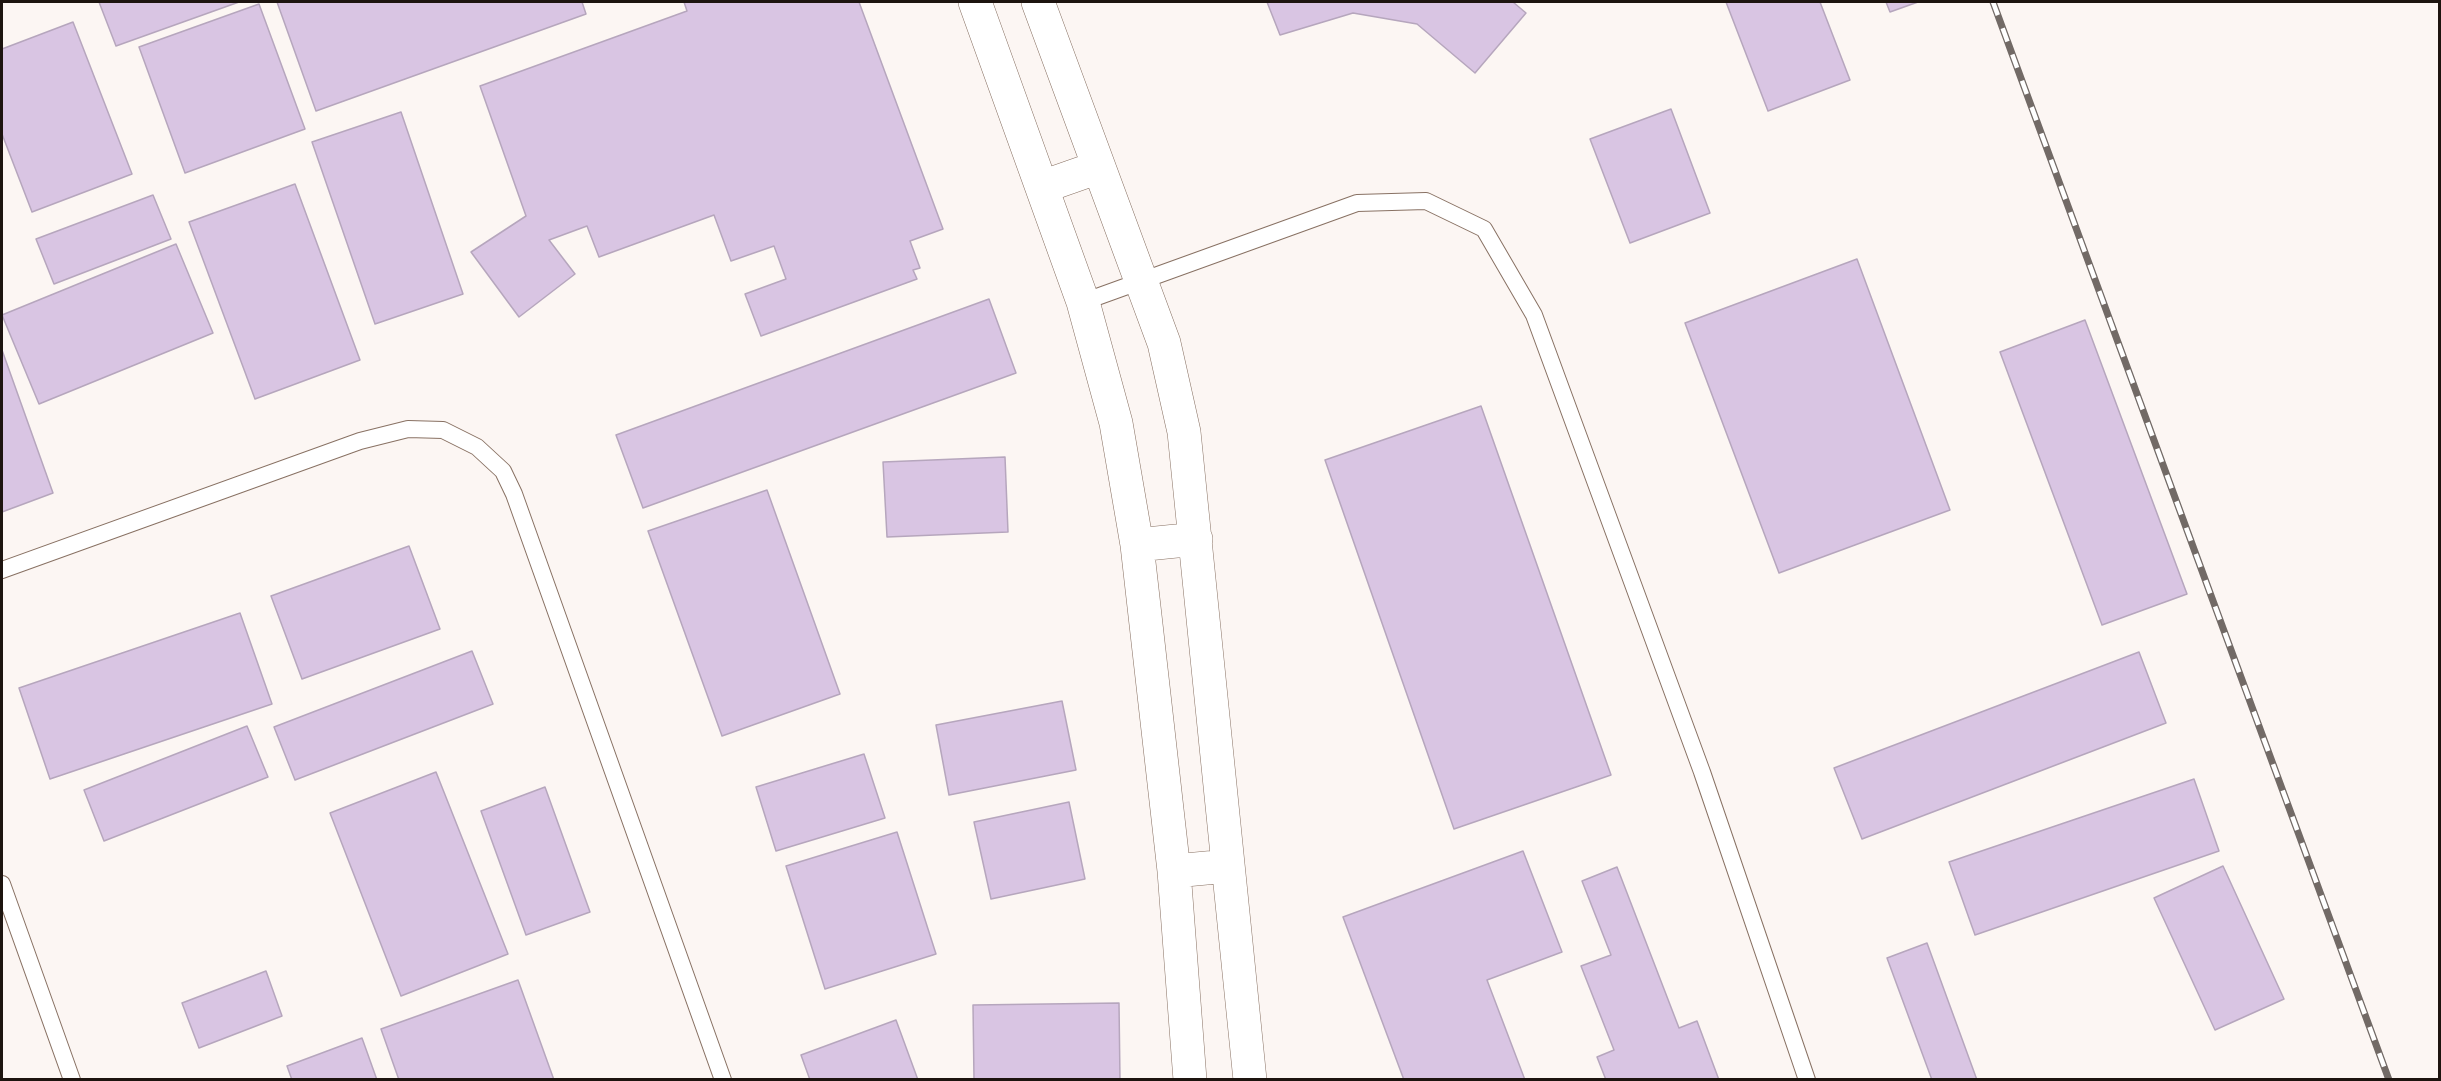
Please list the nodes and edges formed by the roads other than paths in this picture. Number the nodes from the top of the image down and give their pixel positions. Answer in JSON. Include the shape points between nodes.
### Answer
{"nodes":[{"id":1,"x":975,"y":2,"type":"edge"},
{"id":2,"x":1038,"y":2,"type":"edge"},
{"id":3,"x":1099,"y":167,"type":"junction"},
{"id":4,"x":1042,"y":187,"type":"junction"},
{"id":5,"x":1142,"y":282,"type":"junction"},
{"id":6,"x":1083,"y":302,"type":"junction"},
{"id":7,"x":1196,"y":539,"type":"junction"},
{"id":8,"x":1137,"y":545,"type":"junction"},
{"id":9,"x":2,"y":570,"type":"edge"},
{"id":10,"x":1228,"y":866,"type":"junction"},
{"id":11,"x":1174,"y":870,"type":"junction"},
{"id":12,"x":2,"y":884,"type":"edge"},
{"id":13,"x":72,"y":1080,"type":"edge"},
{"id":14,"x":723,"y":1080,"type":"edge"},
{"id":15,"x":1190,"y":1080,"type":"edge"},
{"id":16,"x":1250,"y":1080,"type":"edge"},
{"id":17,"x":1807,"y":1080,"type":"edge"}],
"edges":[{"from":1,"to":4,"type":"main road"},
{"from":2,"to":3,"type":"main road"},
{"from":3,"to":4,"type":"main road"},
{"from":3,"to":5,"type":"main road"},
{"from":4,"to":6,"type":"main road"},
{"from":5,"to":6,"type":"lane"},
{"from":5,"to":7,"type":"main road","via":[[1164,343],[1184,432]]},
{"from":5,"to":17,"type":"lane","via":[[1357,203],[1426,201],[1484,229],[1534,315],[1702,772]]},
{"from":6,"to":8,"type":"main road","via":[[1116,423]]},
{"from":7,"to":8,"type":"main road"},
{"from":7,"to":10,"type":"main road"},
{"from":8,"to":11,"type":"main road"},
{"from":9,"to":14,"type":"lane","via":[[369,438],[408,429],[443,430],[477,447],[503,471],[514,494]]},
{"from":10,"to":11,"type":"main road"},
{"from":10,"to":16,"type":"main road"},
{"from":11,"to":15,"type":"main road"},
{"from":12,"to":13,"type":"lane"}]}
